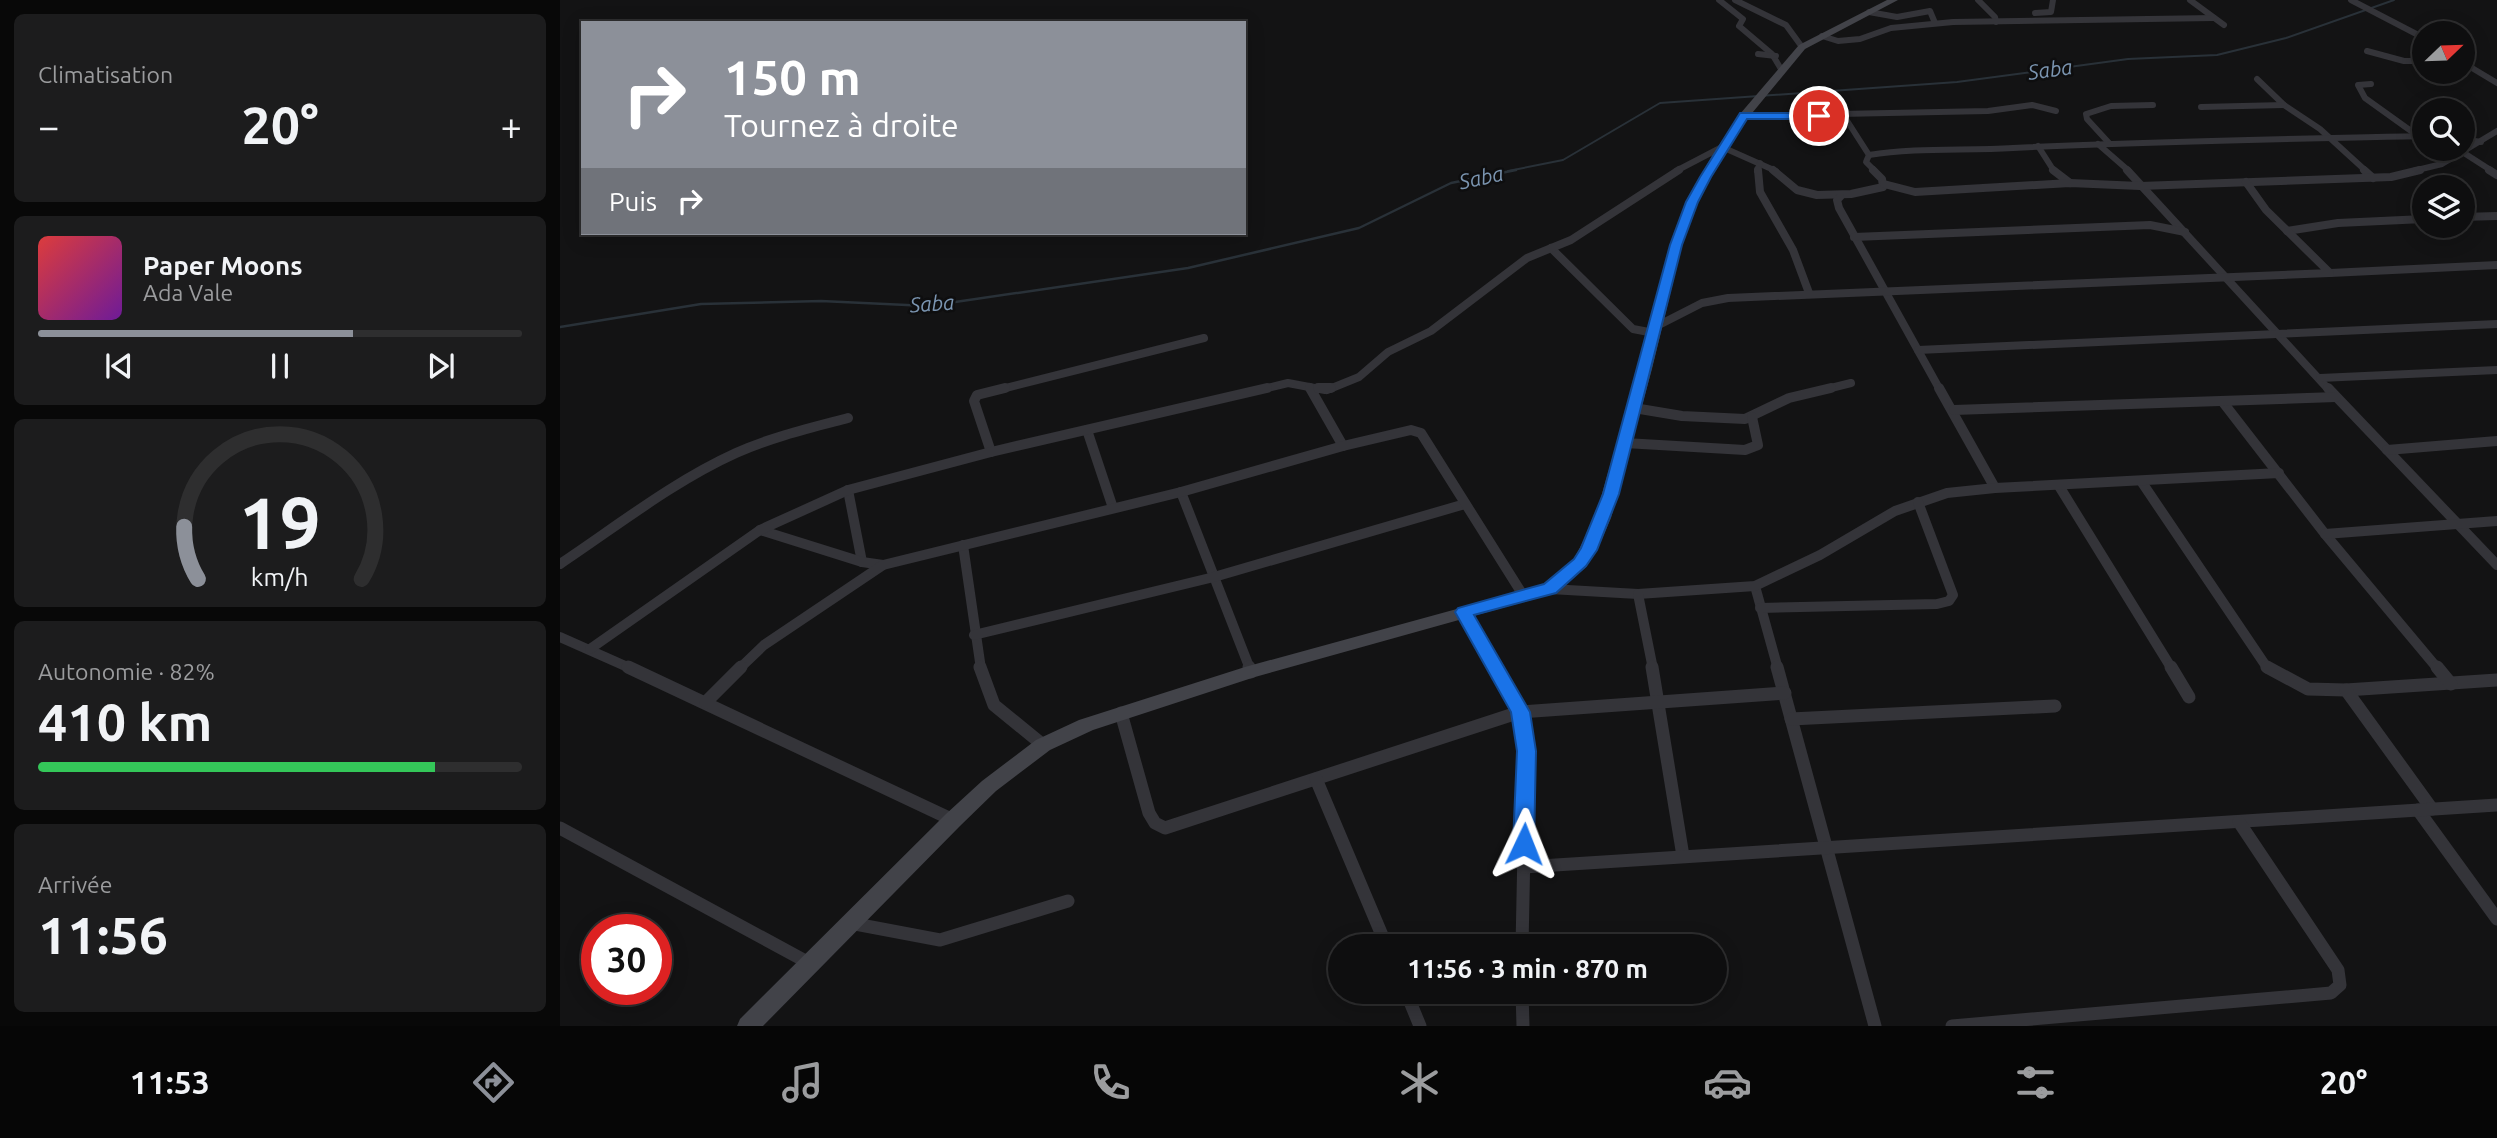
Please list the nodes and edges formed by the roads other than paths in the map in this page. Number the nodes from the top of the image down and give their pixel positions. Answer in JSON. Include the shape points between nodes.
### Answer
{"nodes":[{"id":1,"x":1719,"y":0,"type":"edge"},
{"id":2,"x":1735,"y":0,"type":"edge"},
{"id":3,"x":1894,"y":0,"type":"edge"},
{"id":4,"x":1978,"y":0,"type":"edge"},
{"id":5,"x":2053,"y":0,"type":"edge"},
{"id":6,"x":2190,"y":0,"type":"edge"},
{"id":7,"x":2351,"y":0,"type":"edge"},
{"id":8,"x":1869,"y":12,"type":"junction"},
{"id":9,"x":2035,"y":13,"type":"dead end"},
{"id":10,"x":2214,"y":18,"type":"junction"},
{"id":11,"x":1792,"y":19,"type":"dead end"},
{"id":12,"x":1996,"y":22,"type":"junction"},
{"id":13,"x":1934,"y":23,"type":"junction"},
{"id":14,"x":1786,"y":25,"type":"junction"},
{"id":15,"x":2224,"y":25,"type":"dead end"},
{"id":16,"x":2412,"y":32,"type":"edge"},
{"id":17,"x":1822,"y":36,"type":"junction"},
{"id":18,"x":1802,"y":47,"type":"junction"},
{"id":19,"x":2367,"y":51,"type":"dead end"},
{"id":20,"x":1758,"y":54,"type":"dead end"},
{"id":21,"x":2412,"y":61,"type":"edge"},
{"id":22,"x":1779,"y":62,"type":"junction"},
{"id":23,"x":2475,"y":70,"type":"edge"},
{"id":24,"x":2257,"y":79,"type":"dead end"},
{"id":25,"x":2497,"y":83,"type":"edge"},
{"id":26,"x":2371,"y":84,"type":"dead end"},
{"id":27,"x":2153,"y":105,"type":"dead end"},
{"id":28,"x":2284,"y":105,"type":"junction"},
{"id":29,"x":2201,"y":107,"type":"dead end"},
{"id":30,"x":2056,"y":111,"type":"dead end"},
{"id":31,"x":1744,"y":116,"type":"junction"},
{"id":32,"x":1844,"y":116,"type":"junction"},
{"id":33,"x":2412,"y":130,"type":"edge"},
{"id":34,"x":2497,"y":131,"type":"edge"},
{"id":35,"x":2412,"y":136,"type":"edge"},
{"id":36,"x":2328,"y":138,"type":"junction"},
{"id":37,"x":2475,"y":141,"type":"edge"},
{"id":38,"x":2481,"y":142,"type":"junction"},
{"id":39,"x":2109,"y":143,"type":"junction"},
{"id":40,"x":2098,"y":144,"type":"junction"},
{"id":41,"x":2038,"y":146,"type":"junction"},
{"id":42,"x":2475,"y":146,"type":"edge"},
{"id":43,"x":1722,"y":147,"type":"junction"},
{"id":44,"x":1869,"y":155,"type":"junction"},
{"id":45,"x":2475,"y":160,"type":"edge"},
{"id":46,"x":2445,"y":161,"type":"edge"},
{"id":47,"x":1760,"y":163,"type":"junction"},
{"id":48,"x":2497,"y":174,"type":"edge"},
{"id":49,"x":2373,"y":178,"type":"junction"},
{"id":50,"x":2246,"y":182,"type":"junction"},
{"id":51,"x":2070,"y":183,"type":"junction"},
{"id":52,"x":1884,"y":184,"type":"junction"},
{"id":53,"x":2140,"y":186,"type":"junction"},
{"id":54,"x":1840,"y":197,"type":"junction"},
{"id":55,"x":2497,"y":216,"type":"edge"},
{"id":56,"x":2475,"y":217,"type":"edge"},
{"id":57,"x":2412,"y":220,"type":"edge"},
{"id":58,"x":2287,"y":231,"type":"junction"},
{"id":59,"x":2187,"y":233,"type":"junction"},
{"id":60,"x":1854,"y":237,"type":"junction"},
{"id":61,"x":1551,"y":248,"type":"junction"},
{"id":62,"x":2497,"y":265,"type":"edge"},
{"id":63,"x":2330,"y":273,"type":"junction"},
{"id":64,"x":2228,"y":279,"type":"junction"},
{"id":65,"x":1884,"y":289,"type":"junction"},
{"id":66,"x":1809,"y":293,"type":"junction"},
{"id":67,"x":2497,"y":324,"type":"edge"},
{"id":68,"x":1654,"y":330,"type":"junction"},
{"id":69,"x":2278,"y":333,"type":"junction"},
{"id":70,"x":1204,"y":338,"type":"dead end"},
{"id":71,"x":1918,"y":350,"type":"junction"},
{"id":72,"x":2497,"y":370,"type":"edge"},
{"id":73,"x":2320,"y":378,"type":"junction"},
{"id":74,"x":1851,"y":383,"type":"dead end"},
{"id":75,"x":1309,"y":387,"type":"junction"},
{"id":76,"x":2336,"y":397,"type":"junction"},
{"id":77,"x":2222,"y":401,"type":"junction"},
{"id":78,"x":1634,"y":408,"type":"junction"},
{"id":79,"x":1954,"y":410,"type":"junction"},
{"id":80,"x":1752,"y":417,"type":"junction"},
{"id":81,"x":848,"y":418,"type":"dead end"},
{"id":82,"x":1087,"y":430,"type":"junction"},
{"id":83,"x":2497,"y":441,"type":"edge"},
{"id":84,"x":1625,"y":443,"type":"junction"},
{"id":85,"x":1343,"y":446,"type":"junction"},
{"id":86,"x":2387,"y":450,"type":"junction"},
{"id":87,"x":991,"y":452,"type":"junction"},
{"id":88,"x":2279,"y":473,"type":"junction"},
{"id":89,"x":2141,"y":481,"type":"junction"},
{"id":90,"x":2059,"y":486,"type":"junction"},
{"id":91,"x":1995,"y":488,"type":"junction"},
{"id":92,"x":848,"y":490,"type":"junction"},
{"id":93,"x":1181,"y":492,"type":"junction"},
{"id":94,"x":1918,"y":502,"type":"junction"},
{"id":95,"x":1465,"y":504,"type":"junction"},
{"id":96,"x":1112,"y":508,"type":"junction"},
{"id":97,"x":2497,"y":521,"type":"edge"},
{"id":98,"x":2457,"y":523,"type":"junction"},
{"id":99,"x":760,"y":530,"type":"junction"},
{"id":100,"x":2325,"y":534,"type":"junction"},
{"id":101,"x":963,"y":545,"type":"junction"},
{"id":102,"x":862,"y":562,"type":"junction"},
{"id":103,"x":560,"y":564,"type":"edge"},
{"id":104,"x":883,"y":565,"type":"junction"},
{"id":105,"x":2497,"y":565,"type":"edge"},
{"id":106,"x":1214,"y":578,"type":"junction"},
{"id":107,"x":1755,"y":586,"type":"junction"},
{"id":108,"x":1550,"y":589,"type":"junction"},
{"id":109,"x":1637,"y":594,"type":"junction"},
{"id":110,"x":1523,"y":595,"type":"junction"},
{"id":111,"x":1760,"y":608,"type":"junction"},
{"id":112,"x":1464,"y":612,"type":"junction"},
{"id":113,"x":974,"y":635,"type":"junction"},
{"id":114,"x":560,"y":637,"type":"edge"},
{"id":115,"x":590,"y":649,"type":"junction"},
{"id":116,"x":1251,"y":672,"type":"junction"},
{"id":117,"x":2497,"y":680,"type":"edge"},
{"id":118,"x":2451,"y":684,"type":"junction"},
{"id":119,"x":2346,"y":690,"type":"junction"},
{"id":120,"x":1785,"y":692,"type":"junction"},
{"id":121,"x":2189,"y":697,"type":"dead end"},
{"id":122,"x":1658,"y":701,"type":"junction"},
{"id":123,"x":706,"y":702,"type":"junction"},
{"id":124,"x":2055,"y":706,"type":"dead end"},
{"id":125,"x":1520,"y":712,"type":"junction"},
{"id":126,"x":1121,"y":713,"type":"junction"},
{"id":127,"x":1791,"y":719,"type":"junction"},
{"id":128,"x":1043,"y":745,"type":"junction"},
{"id":129,"x":1316,"y":779,"type":"junction"},
{"id":130,"x":2497,"y":805,"type":"edge"},
{"id":131,"x":2425,"y":810,"type":"junction"},
{"id":132,"x":953,"y":820,"type":"junction"},
{"id":133,"x":2239,"y":822,"type":"junction"},
{"id":134,"x":560,"y":828,"type":"edge"},
{"id":135,"x":1826,"y":848,"type":"junction"},
{"id":136,"x":1684,"y":856,"type":"junction"},
{"id":137,"x":1523,"y":867,"type":"junction"},
{"id":138,"x":1068,"y":901,"type":"dead end"},
{"id":139,"x":2497,"y":919,"type":"edge"},
{"id":140,"x":849,"y":922,"type":"junction"},
{"id":141,"x":1382,"y":934,"type":"edge"},
{"id":142,"x":1522,"y":934,"type":"edge"},
{"id":143,"x":809,"y":963,"type":"junction"},
{"id":144,"x":1411,"y":1004,"type":"edge"},
{"id":145,"x":1522,"y":1004,"type":"edge"},
{"id":146,"x":748,"y":1026,"type":"edge"},
{"id":147,"x":1420,"y":1026,"type":"edge"},
{"id":148,"x":1523,"y":1026,"type":"edge"},
{"id":149,"x":1875,"y":1026,"type":"edge"},
{"id":150,"x":1952,"y":1026,"type":"edge"}],
"edges":[{"from":1,"to":22,"type":"street","via":[[1742,18],[1739,26],[1746,36],[1770,49]]},
{"from":2,"to":14,"type":"street"},
{"from":3,"to":8,"type":"street"},
{"from":4,"to":12,"type":"street"},
{"from":5,"to":9,"type":"street","via":[[2051,12]]},
{"from":6,"to":10,"type":"street"},
{"from":7,"to":16,"type":"street"},
{"from":8,"to":13,"type":"street","via":[[1896,17],[1931,12]]},
{"from":8,"to":17,"type":"street"},
{"from":10,"to":12,"type":"street"},
{"from":10,"to":15,"type":"street"},
{"from":11,"to":14,"type":"street"},
{"from":12,"to":13,"type":"street"},
{"from":13,"to":17,"type":"street","via":[[1891,28],[1860,40]]},
{"from":14,"to":18,"type":"street"},
{"from":17,"to":18,"type":"street"},
{"from":18,"to":22,"type":"street"},
{"from":19,"to":21,"type":"street"},
{"from":20,"to":22,"type":"street"},
{"from":22,"to":31,"type":"street"},
{"from":23,"to":25,"type":"street"},
{"from":24,"to":28,"type":"street"},
{"from":26,"to":33,"type":"street","via":[[2358,85],[2365,98]]},
{"from":27,"to":39,"type":"street","via":[[2111,106],[2086,114]]},
{"from":28,"to":29,"type":"street"},
{"from":28,"to":36,"type":"street"},
{"from":30,"to":32,"type":"street","via":[[2032,105]]},
{"from":31,"to":32,"type":"street"},
{"from":31,"to":43,"type":"street"},
{"from":32,"to":44,"type":"street"},
{"from":34,"to":38,"type":"street"},
{"from":35,"to":36,"type":"street"},
{"from":36,"to":39,"type":"street"},
{"from":36,"to":49,"type":"street"},
{"from":37,"to":38,"type":"street"},
{"from":38,"to":42,"type":"street"},
{"from":39,"to":40,"type":"street"},
{"from":40,"to":41,"type":"street"},
{"from":40,"to":53,"type":"street"},
{"from":41,"to":44,"type":"street","via":[[1905,149]]},
{"from":41,"to":51,"type":"street","via":[[2054,172]]},
{"from":43,"to":47,"type":"street"},
{"from":43,"to":61,"type":"street"},
{"from":43,"to":68,"type":"street","via":[[1683,224]]},
{"from":44,"to":52,"type":"street","via":[[1866,162]]},
{"from":45,"to":48,"type":"street"},
{"from":46,"to":49,"type":"street"},
{"from":47,"to":54,"type":"street","via":[[1798,191]]},
{"from":47,"to":66,"type":"street","via":[[1758,188],[1777,227],[1787,237]]},
{"from":49,"to":50,"type":"street"},
{"from":50,"to":53,"type":"street"},
{"from":50,"to":58,"type":"street"},
{"from":51,"to":52,"type":"street","via":[[1915,192]]},
{"from":51,"to":53,"type":"street"},
{"from":52,"to":54,"type":"street"},
{"from":53,"to":59,"type":"street"},
{"from":54,"to":60,"type":"street","via":[[1839,208]]},
{"from":55,"to":56,"type":"street"},
{"from":57,"to":58,"type":"street"},
{"from":58,"to":63,"type":"street"},
{"from":59,"to":60,"type":"street","via":[[2150,225]]},
{"from":59,"to":64,"type":"street"},
{"from":60,"to":65,"type":"street"},
{"from":61,"to":68,"type":"street","via":[[1633,329]]},
{"from":61,"to":75,"type":"street","via":[[1527,258],[1431,331],[1388,352],[1359,377],[1326,390]]},
{"from":62,"to":63,"type":"street"},
{"from":63,"to":64,"type":"street"},
{"from":64,"to":65,"type":"street"},
{"from":64,"to":69,"type":"street"},
{"from":65,"to":66,"type":"street"},
{"from":65,"to":71,"type":"street"},
{"from":66,"to":68,"type":"street","via":[[1715,300],[1675,315]]},
{"from":67,"to":69,"type":"street"},
{"from":68,"to":78,"type":"street"},
{"from":69,"to":71,"type":"street"},
{"from":69,"to":73,"type":"street"},
{"from":70,"to":87,"type":"street","via":[[981,393],[974,401]]},
{"from":71,"to":79,"type":"street"},
{"from":72,"to":73,"type":"street"},
{"from":73,"to":76,"type":"street"},
{"from":74,"to":80,"type":"street","via":[[1780,401]]},
{"from":75,"to":82,"type":"street","via":[[1288,383]]},
{"from":75,"to":85,"type":"street"},
{"from":76,"to":77,"type":"street"},
{"from":76,"to":86,"type":"street"},
{"from":77,"to":79,"type":"street"},
{"from":77,"to":88,"type":"street"},
{"from":78,"to":80,"type":"street","via":[[1682,416]]},
{"from":78,"to":84,"type":"street"},
{"from":79,"to":91,"type":"street"},
{"from":80,"to":84,"type":"street","via":[[1758,445],[1745,450]]},
{"from":81,"to":103,"type":"street","via":[[734,454]]},
{"from":82,"to":87,"type":"street"},
{"from":82,"to":96,"type":"street"},
{"from":83,"to":86,"type":"street"},
{"from":84,"to":108,"type":"street","via":[[1589,550]]},
{"from":85,"to":93,"type":"street"},
{"from":85,"to":95,"type":"street","via":[[1418,431]]},
{"from":86,"to":98,"type":"street"},
{"from":87,"to":92,"type":"street"},
{"from":88,"to":89,"type":"street"},
{"from":88,"to":100,"type":"street"},
{"from":89,"to":90,"type":"street"},
{"from":89,"to":119,"type":"street","via":[[2269,671],[2308,689]]},
{"from":90,"to":91,"type":"street"},
{"from":90,"to":121,"type":"street"},
{"from":91,"to":94,"type":"street"},
{"from":92,"to":99,"type":"street"},
{"from":92,"to":102,"type":"street"},
{"from":93,"to":96,"type":"street"},
{"from":93,"to":106,"type":"street"},
{"from":94,"to":107,"type":"street"},
{"from":94,"to":111,"type":"street","via":[[1953,595],[1949,601]]},
{"from":95,"to":106,"type":"street"},
{"from":95,"to":110,"type":"street"},
{"from":96,"to":101,"type":"street"},
{"from":97,"to":98,"type":"street"},
{"from":98,"to":100,"type":"street"},
{"from":98,"to":105,"type":"street"},
{"from":99,"to":102,"type":"street"},
{"from":99,"to":115,"type":"street"},
{"from":100,"to":118,"type":"street"},
{"from":101,"to":104,"type":"street"},
{"from":101,"to":113,"type":"street"},
{"from":102,"to":104,"type":"street"},
{"from":104,"to":123,"type":"street","via":[[772,639]]},
{"from":106,"to":113,"type":"street"},
{"from":106,"to":116,"type":"street"},
{"from":107,"to":109,"type":"street"},
{"from":107,"to":111,"type":"street"},
{"from":108,"to":109,"type":"street"},
{"from":108,"to":110,"type":"street"},
{"from":109,"to":122,"type":"street"},
{"from":110,"to":112,"type":"street"},
{"from":111,"to":120,"type":"street"},
{"from":112,"to":116,"type":"street"},
{"from":112,"to":125,"type":"street"},
{"from":113,"to":128,"type":"street","via":[[994,705]]},
{"from":114,"to":115,"type":"street"},
{"from":115,"to":123,"type":"street"},
{"from":116,"to":126,"type":"street"},
{"from":117,"to":118,"type":"street"},
{"from":118,"to":119,"type":"street"},
{"from":119,"to":131,"type":"street"},
{"from":120,"to":122,"type":"street"},
{"from":120,"to":127,"type":"street"},
{"from":122,"to":125,"type":"street"},
{"from":122,"to":136,"type":"street"},
{"from":123,"to":132,"type":"street"},
{"from":124,"to":127,"type":"street"},
{"from":125,"to":129,"type":"street"},
{"from":125,"to":137,"type":"street","via":[[1526,751]]},
{"from":126,"to":128,"type":"street"},
{"from":126,"to":129,"type":"street","via":[[1149,813],[1165,828]]},
{"from":127,"to":135,"type":"street"},
{"from":128,"to":132,"type":"street"},
{"from":129,"to":141,"type":"street"},
{"from":130,"to":131,"type":"street"},
{"from":131,"to":133,"type":"street"},
{"from":131,"to":139,"type":"street"},
{"from":132,"to":140,"type":"street"},
{"from":133,"to":135,"type":"street"},
{"from":133,"to":150,"type":"street","via":[[2338,970],[2340,985],[2331,993]]},
{"from":134,"to":143,"type":"street"},
{"from":135,"to":136,"type":"street"},
{"from":135,"to":149,"type":"street"},
{"from":136,"to":137,"type":"street"},
{"from":137,"to":142,"type":"street"},
{"from":138,"to":140,"type":"street","via":[[940,940]]},
{"from":140,"to":143,"type":"street"},
{"from":143,"to":146,"type":"street"},
{"from":144,"to":147,"type":"street"},
{"from":145,"to":148,"type":"street"}]}
